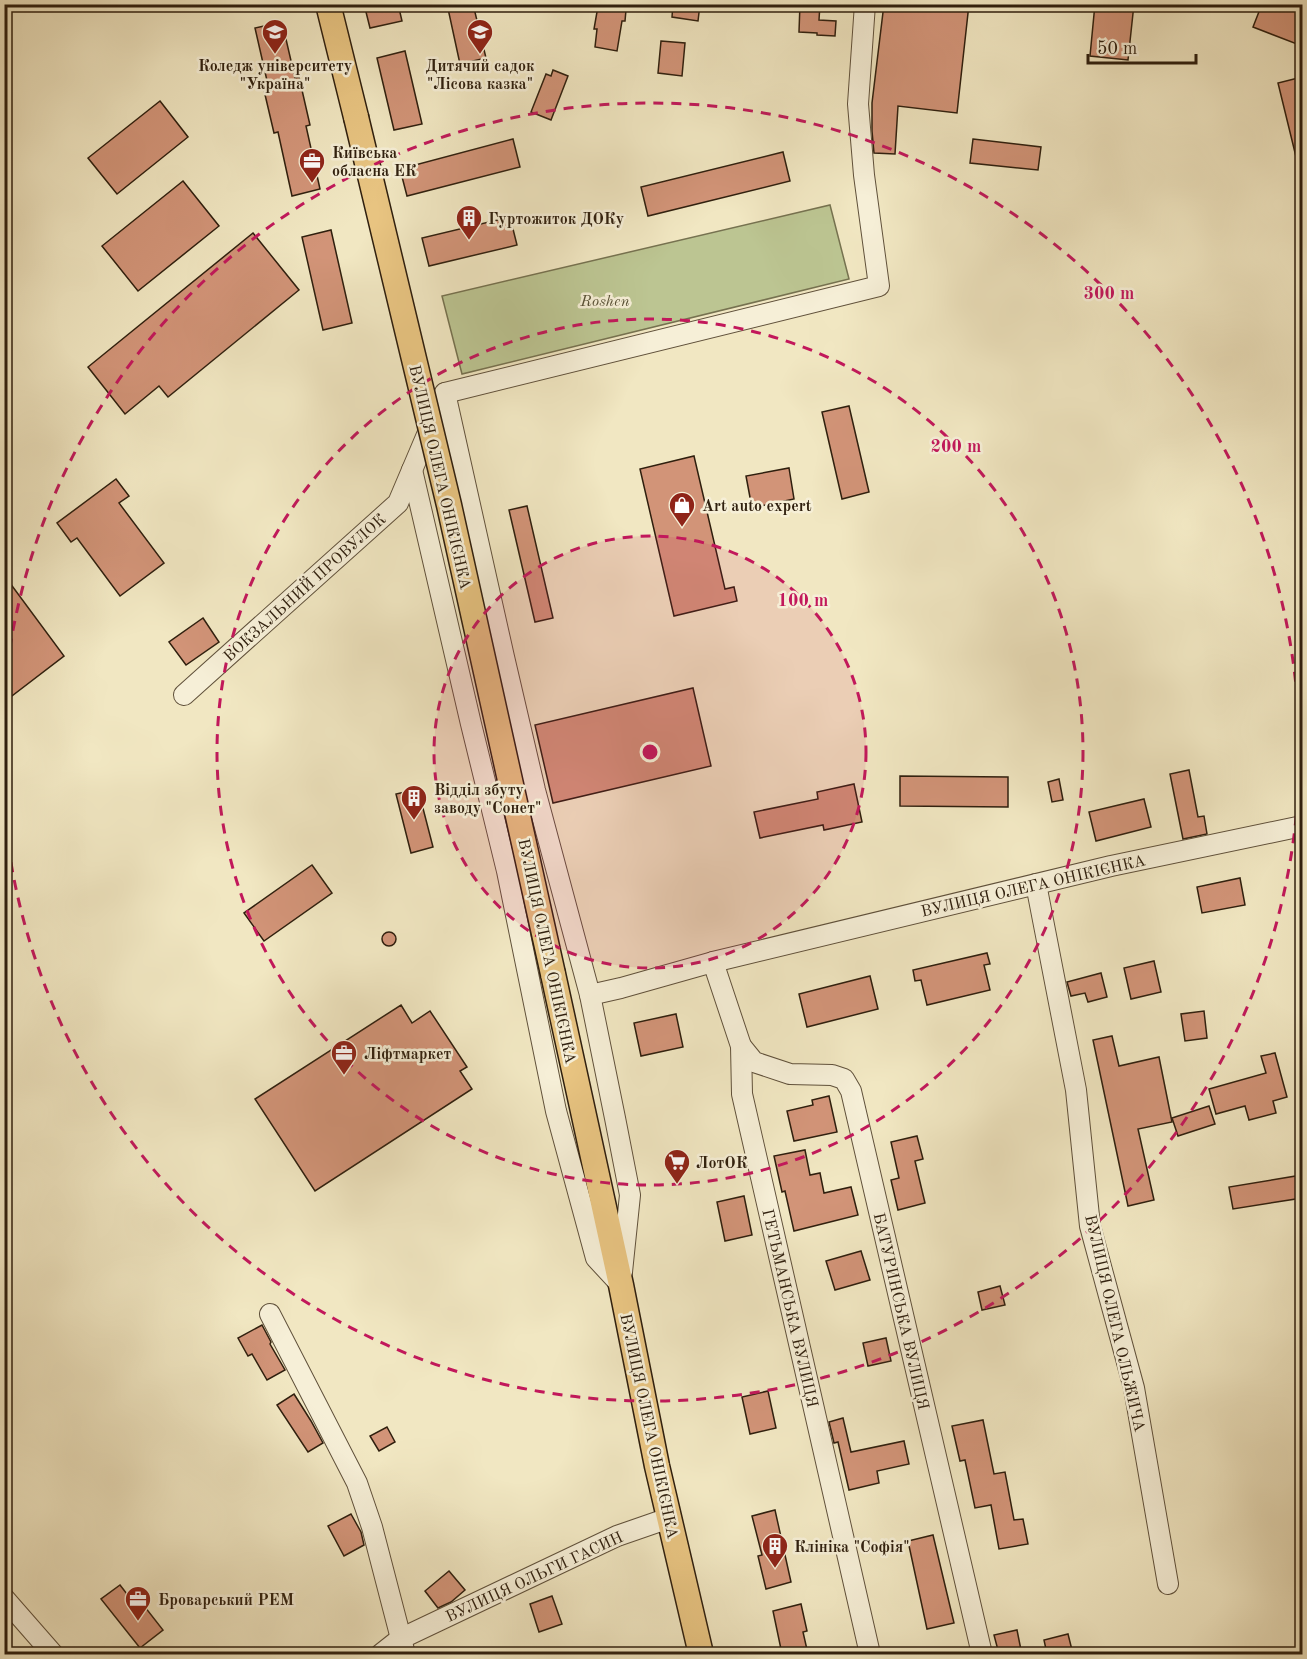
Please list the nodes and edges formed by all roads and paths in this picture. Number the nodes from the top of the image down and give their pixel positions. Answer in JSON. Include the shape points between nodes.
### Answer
{"nodes":[{"id":1,"x":328,"y":4,"type":"edge"},
{"id":2,"x":865,"y":4,"type":"edge"},
{"id":3,"x":445,"y":393,"type":"junction"},
{"id":4,"x":412,"y":470,"type":"junction"},
{"id":5,"x":183,"y":695,"type":"dead end"},
{"id":6,"x":535,"y":790,"type":"junction"},
{"id":7,"x":490,"y":801,"type":"junction"},
{"id":8,"x":1302,"y":826,"type":"edge"},
{"id":9,"x":1036,"y":884,"type":"junction"},
{"id":10,"x":713,"y":962,"type":"junction"},
{"id":11,"x":590,"y":995,"type":"junction"},
{"id":12,"x":741,"y":1046,"type":"junction"},
{"id":13,"x":621,"y":1285,"type":"junction"},
{"id":14,"x":270,"y":1314,"type":"dead end"},
{"id":15,"x":669,"y":1518,"type":"junction"},
{"id":16,"x":1168,"y":1584,"type":"dead end"},
{"id":17,"x":4,"y":1598,"type":"edge"},
{"id":18,"x":403,"y":1647,"type":"edge"},
{"id":19,"x":54,"y":1654,"type":"edge"},
{"id":20,"x":381,"y":1654,"type":"edge"},
{"id":21,"x":701,"y":1654,"type":"edge"},
{"id":22,"x":870,"y":1654,"type":"edge"},
{"id":23,"x":982,"y":1654,"type":"edge"}],
"edges":[{"from":1,"to":13,"type":"main road","name":"ВУЛИЦЯ ОЛЕГА ОНІКІЄНКА","bridge":true,"via":[[449,505]]},
{"from":2,"to":3,"type":"street","via":[[858,104],[879,286]]},
{"from":3,"to":4,"type":"street","name":"ВОКЗАЛЬНИЙ ПРОВУЛОК"},
{"from":3,"to":6,"type":"street"},
{"from":4,"to":5,"type":"street","name":"ВОКЗАЛЬНИЙ ПРОВУЛОК","via":[[398,503]]},
{"from":4,"to":7,"type":"street"},
{"from":6,"to":7,"type":"street"},
{"from":6,"to":11,"type":"street"},
{"from":7,"to":13,"type":"street","via":[[556,1111],[596,1258]]},
{"from":8,"to":9,"type":"street","name":"ВУЛИЦЯ ОЛЕГА ОНІКІЄНКА"},
{"from":9,"to":10,"type":"street","name":"ВУЛИЦЯ ОЛЕГА ОНІКІЄНКА"},
{"from":9,"to":16,"type":"street","name":"ВУЛИЦЯ ОЛЕГА ОЛЬЖИЧА","via":[[1076,1090],[1090,1226],[1134,1388]]},
{"from":10,"to":11,"type":"street","name":"ВУЛИЦЯ ОЛЕГА ОНІКІЄНКА"},
{"from":10,"to":12,"type":"street","name":"ГЕТЬМАНСЬКА ВУЛИЦЯ"},
{"from":11,"to":13,"type":"street","via":[[630,1196]]},
{"from":12,"to":22,"type":"street","name":"ГЕТЬМАНСЬКА ВУЛИЦЯ","via":[[742,1094]]},
{"from":12,"to":23,"type":"street","name":"БАТУРИНСЬКА ВУЛИЦЯ","via":[[754,1062],[790,1074],[832,1074],[844,1079],[851,1091]]},
{"from":13,"to":15,"type":"main road","name":"ВУЛИЦЯ ОЛЕГА ОНІКІЄНКА"},
{"from":14,"to":18,"type":"street","via":[[357,1483]]},
{"from":15,"to":18,"type":"street","name":"ВУЛИЦЯ ОЛЬГИ ГАСИН","via":[[617,1536]]},
{"from":15,"to":21,"type":"main road","name":"ВУЛИЦЯ ОЛЕГА ОНІКІЄНКА"},
{"from":17,"to":19,"type":"street"},
{"from":18,"to":20,"type":"street","name":"ВУЛИЦЯ ОЛЬГИ ГАСИН"}]}
